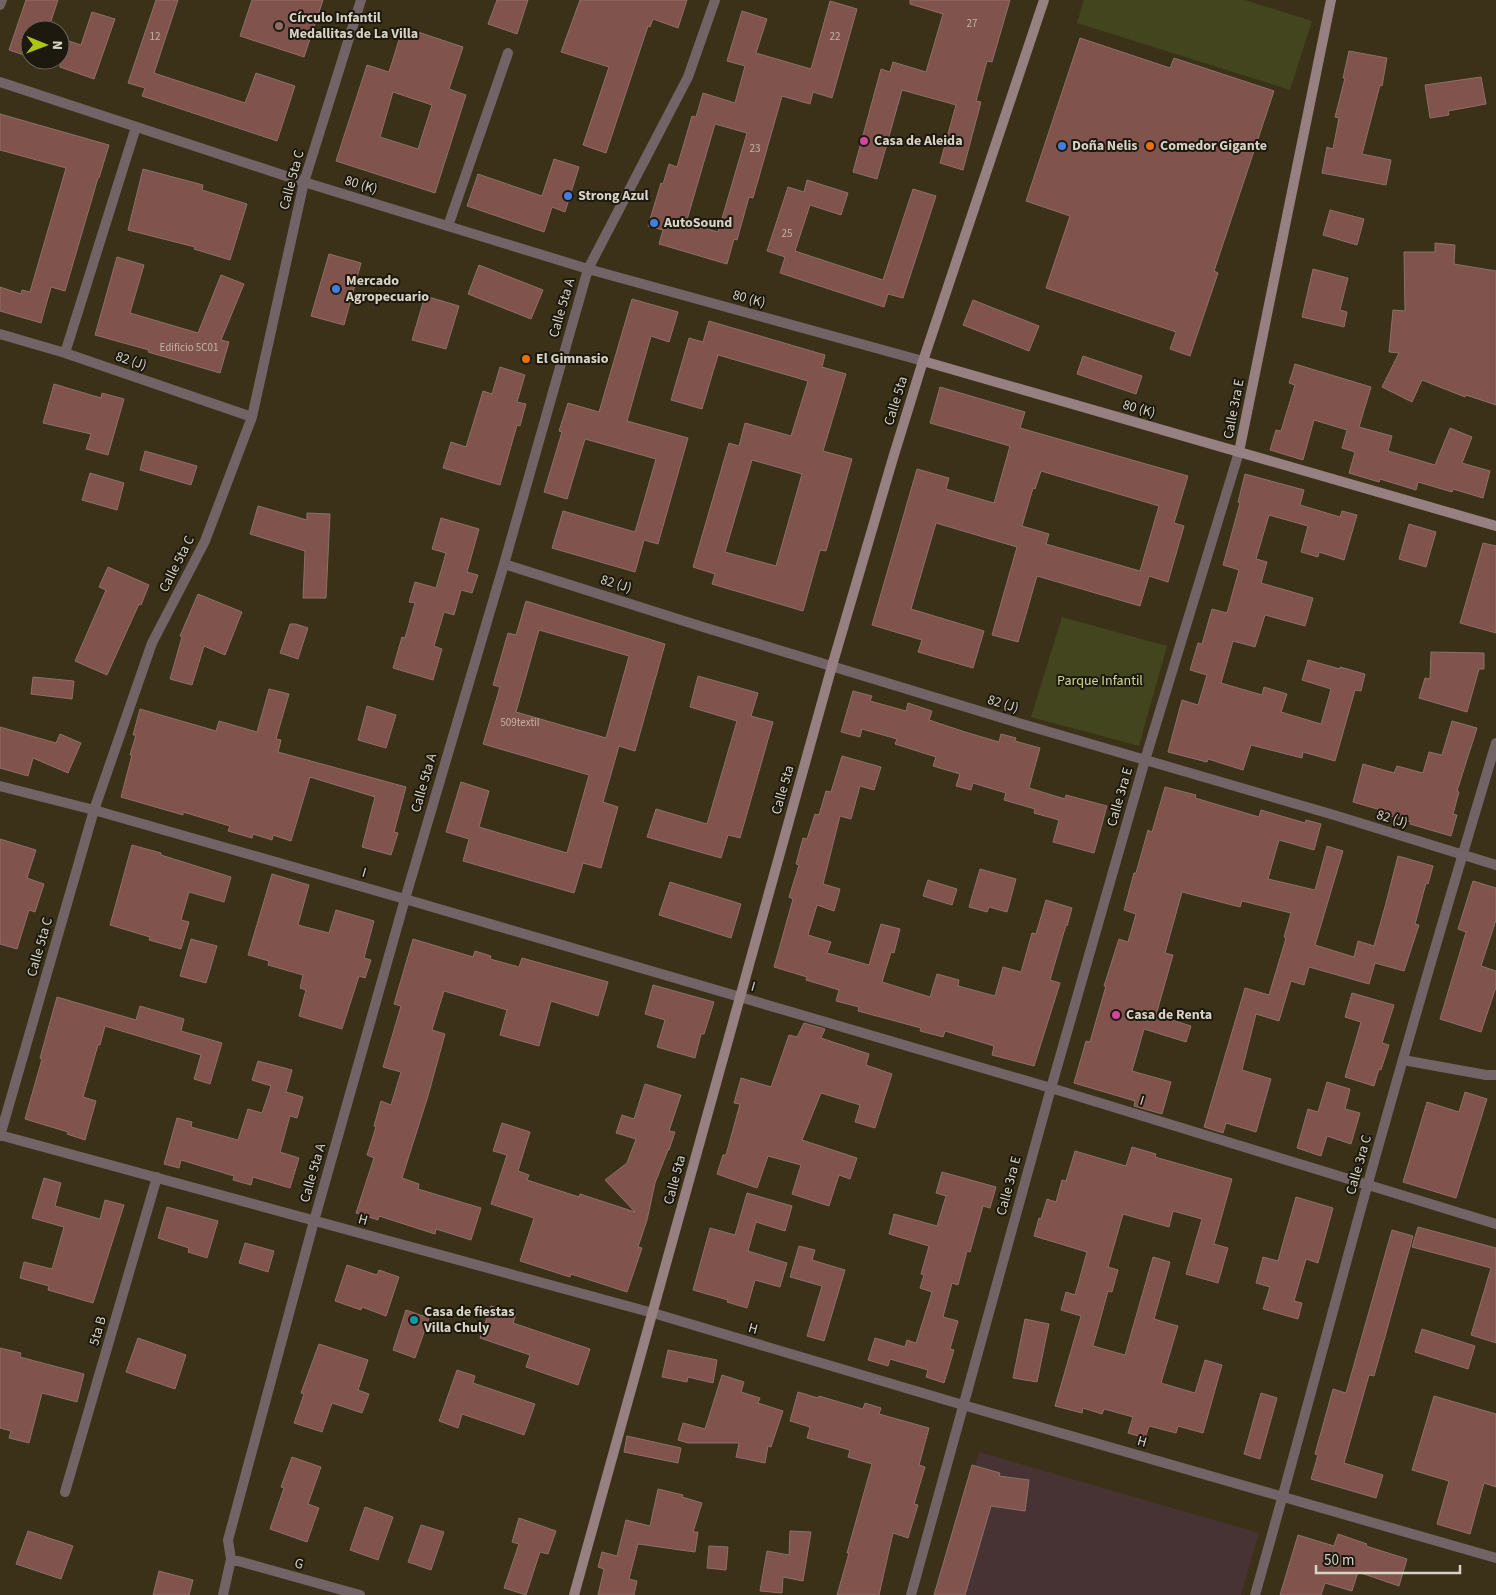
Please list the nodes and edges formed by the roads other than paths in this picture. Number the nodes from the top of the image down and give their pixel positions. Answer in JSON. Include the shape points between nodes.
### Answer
{"nodes":[{"id":1,"x":2,"y":0,"type":"edge"},
{"id":2,"x":361,"y":0,"type":"edge"},
{"id":3,"x":715,"y":0,"type":"edge"},
{"id":4,"x":1044,"y":0,"type":"edge"},
{"id":5,"x":1331,"y":0,"type":"edge"},
{"id":6,"x":0,"y":5,"type":"edge"},
{"id":7,"x":508,"y":53,"type":"dead end"},
{"id":8,"x":0,"y":82,"type":"edge"},
{"id":9,"x":136,"y":127,"type":"junction"},
{"id":10,"x":304,"y":182,"type":"junction"},
{"id":11,"x":448,"y":226,"type":"junction"},
{"id":12,"x":588,"y":269,"type":"junction"},
{"id":13,"x":0,"y":334,"type":"edge"},
{"id":14,"x":64,"y":353,"type":"junction"},
{"id":15,"x":923,"y":361,"type":"junction"},
{"id":16,"x":252,"y":417,"type":"junction"},
{"id":17,"x":1239,"y":452,"type":"junction"},
{"id":18,"x":1496,"y":526,"type":"edge"},
{"id":19,"x":504,"y":564,"type":"junction"},
{"id":20,"x":832,"y":666,"type":"junction"},
{"id":21,"x":1496,"y":743,"type":"edge"},
{"id":22,"x":1145,"y":760,"type":"junction"},
{"id":23,"x":0,"y":786,"type":"edge"},
{"id":24,"x":94,"y":810,"type":"junction"},
{"id":25,"x":1462,"y":855,"type":"junction"},
{"id":26,"x":1496,"y":865,"type":"edge"},
{"id":27,"x":405,"y":899,"type":"junction"},
{"id":28,"x":740,"y":998,"type":"junction"},
{"id":29,"x":1403,"y":1060,"type":"junction"},
{"id":30,"x":1496,"y":1075,"type":"edge"},
{"id":31,"x":1051,"y":1088,"type":"junction"},
{"id":32,"x":0,"y":1135,"type":"edge"},
{"id":33,"x":157,"y":1177,"type":"junction"},
{"id":34,"x":1368,"y":1184,"type":"junction"},
{"id":35,"x":314,"y":1221,"type":"junction"},
{"id":36,"x":1496,"y":1224,"type":"edge"},
{"id":37,"x":653,"y":1314,"type":"junction"},
{"id":38,"x":964,"y":1405,"type":"junction"},
{"id":39,"x":65,"y":1492,"type":"dead end"},
{"id":40,"x":1283,"y":1496,"type":"junction"},
{"id":41,"x":231,"y":1558,"type":"junction"},
{"id":42,"x":1496,"y":1558,"type":"edge"},
{"id":43,"x":223,"y":1595,"type":"edge"},
{"id":44,"x":360,"y":1595,"type":"edge"},
{"id":45,"x":574,"y":1595,"type":"edge"},
{"id":46,"x":911,"y":1595,"type":"edge"},
{"id":47,"x":1255,"y":1595,"type":"edge"}],
"edges":[{"from":1,"to":6,"type":"street"},
{"from":2,"to":10,"type":"street","name":"Calle 5ta C"},
{"from":3,"to":12,"type":"street","name":"Calle 5ta A","via":[[688,77]]},
{"from":4,"to":15,"type":"street","name":"Calle 5ta"},
{"from":5,"to":17,"type":"street","name":"Calle 3ra E"},
{"from":7,"to":11,"type":"street"},
{"from":8,"to":9,"type":"street","name":"80 (K)"},
{"from":9,"to":10,"type":"street","name":"80 (K)"},
{"from":9,"to":14,"type":"street"},
{"from":10,"to":11,"type":"street","name":"80 (K)"},
{"from":10,"to":16,"type":"street","name":"Calle 5ta C"},
{"from":11,"to":12,"type":"street","name":"80 (K)"},
{"from":12,"to":15,"type":"street","name":"80 (K)"},
{"from":12,"to":19,"type":"street","name":"Calle 5ta A"},
{"from":13,"to":14,"type":"street","name":"82 (J)"},
{"from":14,"to":16,"type":"street","name":"82 (J)"},
{"from":15,"to":17,"type":"street","name":"80 (K)"},
{"from":15,"to":20,"type":"street","name":"Calle 5ta"},
{"from":16,"to":24,"type":"street","name":"Calle 5ta C","via":[[205,541],[152,643]]},
{"from":17,"to":18,"type":"street","name":"80 (K)"},
{"from":17,"to":22,"type":"street","name":"Calle 3ra E"},
{"from":19,"to":20,"type":"street","name":"82 (J)"},
{"from":19,"to":27,"type":"street","name":"Calle 5ta A"},
{"from":20,"to":22,"type":"street","name":"82 (J)"},
{"from":20,"to":28,"type":"street","name":"Calle 5ta"},
{"from":21,"to":25,"type":"street","name":"Calle 3ra C"},
{"from":22,"to":25,"type":"street","name":"82 (J)"},
{"from":22,"to":31,"type":"street","name":"Calle 3ra E"},
{"from":23,"to":24,"type":"street","name":"I"},
{"from":24,"to":27,"type":"street","name":"I"},
{"from":24,"to":32,"type":"street","name":"Calle 5ta C"},
{"from":25,"to":26,"type":"street","name":"82 (J)"},
{"from":25,"to":29,"type":"street","name":"Calle 3ra C"},
{"from":27,"to":28,"type":"street","name":"I"},
{"from":27,"to":35,"type":"street","name":"Calle 5ta A"},
{"from":28,"to":31,"type":"street","name":"I"},
{"from":28,"to":37,"type":"street","name":"Calle 5ta"},
{"from":29,"to":30,"type":"street"},
{"from":29,"to":34,"type":"street","name":"Calle 3ra C"},
{"from":31,"to":34,"type":"street","name":"I"},
{"from":31,"to":38,"type":"street","name":"Calle 3ra E"},
{"from":32,"to":33,"type":"street","name":"H"},
{"from":33,"to":35,"type":"street","name":"H"},
{"from":33,"to":39,"type":"street","name":"5ta B"},
{"from":34,"to":36,"type":"street","name":"I"},
{"from":34,"to":40,"type":"street","name":"Calle 3ra C"},
{"from":35,"to":37,"type":"street","name":"H"},
{"from":35,"to":41,"type":"street","name":"Calle 5ta A","via":[[228,1540]]},
{"from":37,"to":38,"type":"street","name":"H"},
{"from":37,"to":45,"type":"street","name":"Calle 5ta"},
{"from":38,"to":40,"type":"street","name":"H"},
{"from":38,"to":46,"type":"street","name":"Calle 3ra E"},
{"from":40,"to":42,"type":"street","name":"H"},
{"from":40,"to":47,"type":"street","name":"Calle 3ra C"},
{"from":41,"to":43,"type":"street","name":"Calle 5ta A"},
{"from":41,"to":44,"type":"street","name":"G"}]}
